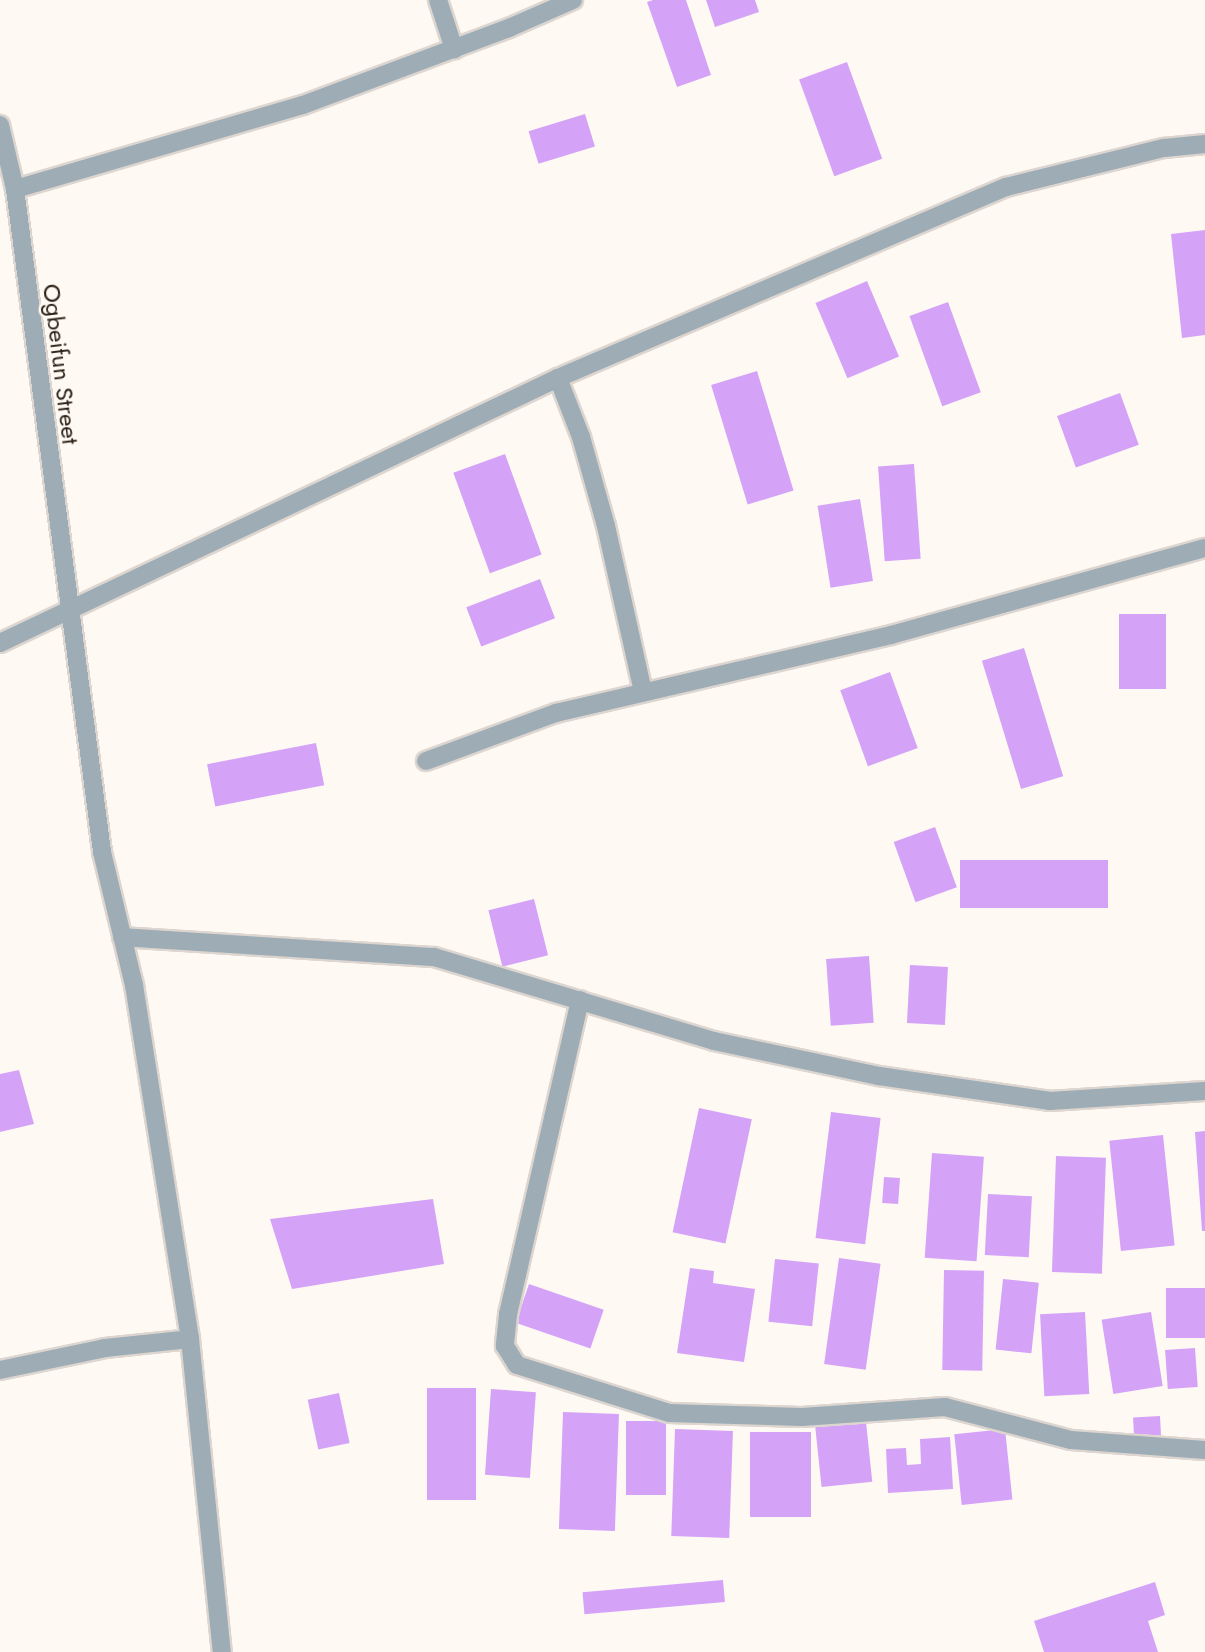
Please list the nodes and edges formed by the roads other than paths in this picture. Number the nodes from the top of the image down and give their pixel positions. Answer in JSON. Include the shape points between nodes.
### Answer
{"nodes":[{"id":1,"x":438,"y":0,"type":"edge"},
{"id":2,"x":573,"y":0,"type":"edge"},
{"id":3,"x":454,"y":49,"type":"junction"},
{"id":4,"x":0,"y":125,"type":"edge"},
{"id":5,"x":1205,"y":144,"type":"edge"},
{"id":6,"x":15,"y":189,"type":"junction"},
{"id":7,"x":558,"y":378,"type":"junction"},
{"id":8,"x":1205,"y":548,"type":"edge"},
{"id":9,"x":69,"y":610,"type":"junction"},
{"id":10,"x":0,"y":643,"type":"edge"},
{"id":11,"x":643,"y":692,"type":"junction"},
{"id":12,"x":426,"y":760,"type":"dead end"},
{"id":13,"x":122,"y":937,"type":"junction"},
{"id":14,"x":580,"y":1000,"type":"junction"},
{"id":15,"x":1205,"y":1091,"type":"edge"},
{"id":16,"x":190,"y":1339,"type":"junction"},
{"id":17,"x":0,"y":1370,"type":"edge"},
{"id":18,"x":1205,"y":1450,"type":"edge"},
{"id":19,"x":222,"y":1652,"type":"edge"}],
"edges":[{"from":1,"to":3,"type":"street"},
{"from":2,"to":3,"type":"street"},
{"from":3,"to":6,"type":"street","via":[[303,105]]},
{"from":4,"to":6,"type":"street","name":"Ogbeifun Street"},
{"from":5,"to":7,"type":"street","via":[[1164,148],[1006,187]]},
{"from":6,"to":9,"type":"street","name":"Ogbeifun Street"},
{"from":7,"to":9,"type":"street"},
{"from":7,"to":11,"type":"street","via":[[581,437],[606,526]]},
{"from":8,"to":11,"type":"street","via":[[891,635]]},
{"from":9,"to":10,"type":"street"},
{"from":9,"to":13,"type":"street","name":"Ogbeifun Street","via":[[102,852]]},
{"from":11,"to":12,"type":"street","via":[[556,713]]},
{"from":13,"to":14,"type":"street","via":[[434,957]]},
{"from":13,"to":16,"type":"street","name":"Ogbeifun Street","via":[[134,985]]},
{"from":14,"to":15,"type":"street","via":[[725,1044],[879,1076],[1050,1101]]},
{"from":14,"to":18,"type":"street","via":[[508,1315],[505,1346],[517,1365],[669,1413],[802,1417],[945,1407],[1071,1440]]},
{"from":16,"to":17,"type":"street","via":[[105,1348]]},
{"from":16,"to":19,"type":"street","name":"Ogbeifun Street"}]}
